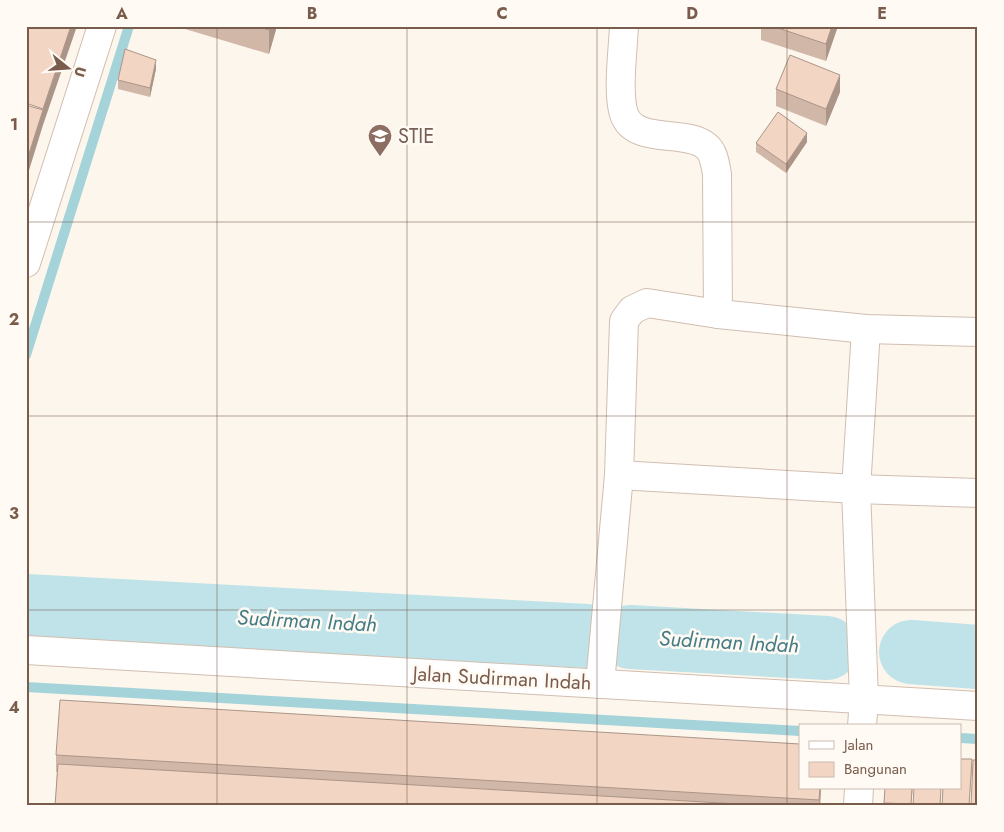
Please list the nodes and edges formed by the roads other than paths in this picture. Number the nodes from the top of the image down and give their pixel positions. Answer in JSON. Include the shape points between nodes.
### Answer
{"nodes":[{"id":1,"x":102,"y":26,"type":"edge"},
{"id":2,"x":624,"y":26,"type":"edge"},
{"id":3,"x":26,"y":263,"type":"edge"},
{"id":4,"x":718,"y":314,"type":"junction"},
{"id":5,"x":866,"y":329,"type":"junction"},
{"id":6,"x":978,"y":332,"type":"edge"},
{"id":7,"x":619,"y":475,"type":"junction"},
{"id":8,"x":856,"y":489,"type":"junction"},
{"id":9,"x":978,"y":493,"type":"edge"},
{"id":10,"x":26,"y":650,"type":"edge"},
{"id":11,"x":600,"y":684,"type":"junction"},
{"id":12,"x":864,"y":699,"type":"junction"},
{"id":13,"x":978,"y":706,"type":"edge"},
{"id":14,"x":862,"y":724,"type":"edge"},
{"id":15,"x":859,"y":790,"type":"edge"},
{"id":16,"x":858,"y":806,"type":"edge"}],
"edges":[{"from":1,"to":3,"type":"street"},
{"from":2,"to":4,"type":"street","via":[[621,103],[624,117],[634,127],[646,132],[706,145],[712,154],[717,174]]},
{"from":4,"to":5,"type":"street"},
{"from":4,"to":7,"type":"street","via":[[647,303],[632,310],[624,320]]},
{"from":5,"to":6,"type":"street"},
{"from":5,"to":8,"type":"street"},
{"from":7,"to":8,"type":"street"},
{"from":7,"to":11,"type":"street"},
{"from":8,"to":9,"type":"street"},
{"from":8,"to":12,"type":"street"},
{"from":10,"to":11,"type":"street","name":"Jalan Sudirman Indah"},
{"from":11,"to":12,"type":"street","name":"Jalan Sudirman Indah"},
{"from":12,"to":13,"type":"street","name":"Jalan Sudirman Indah"},
{"from":12,"to":14,"type":"street"},
{"from":15,"to":16,"type":"street"}]}
